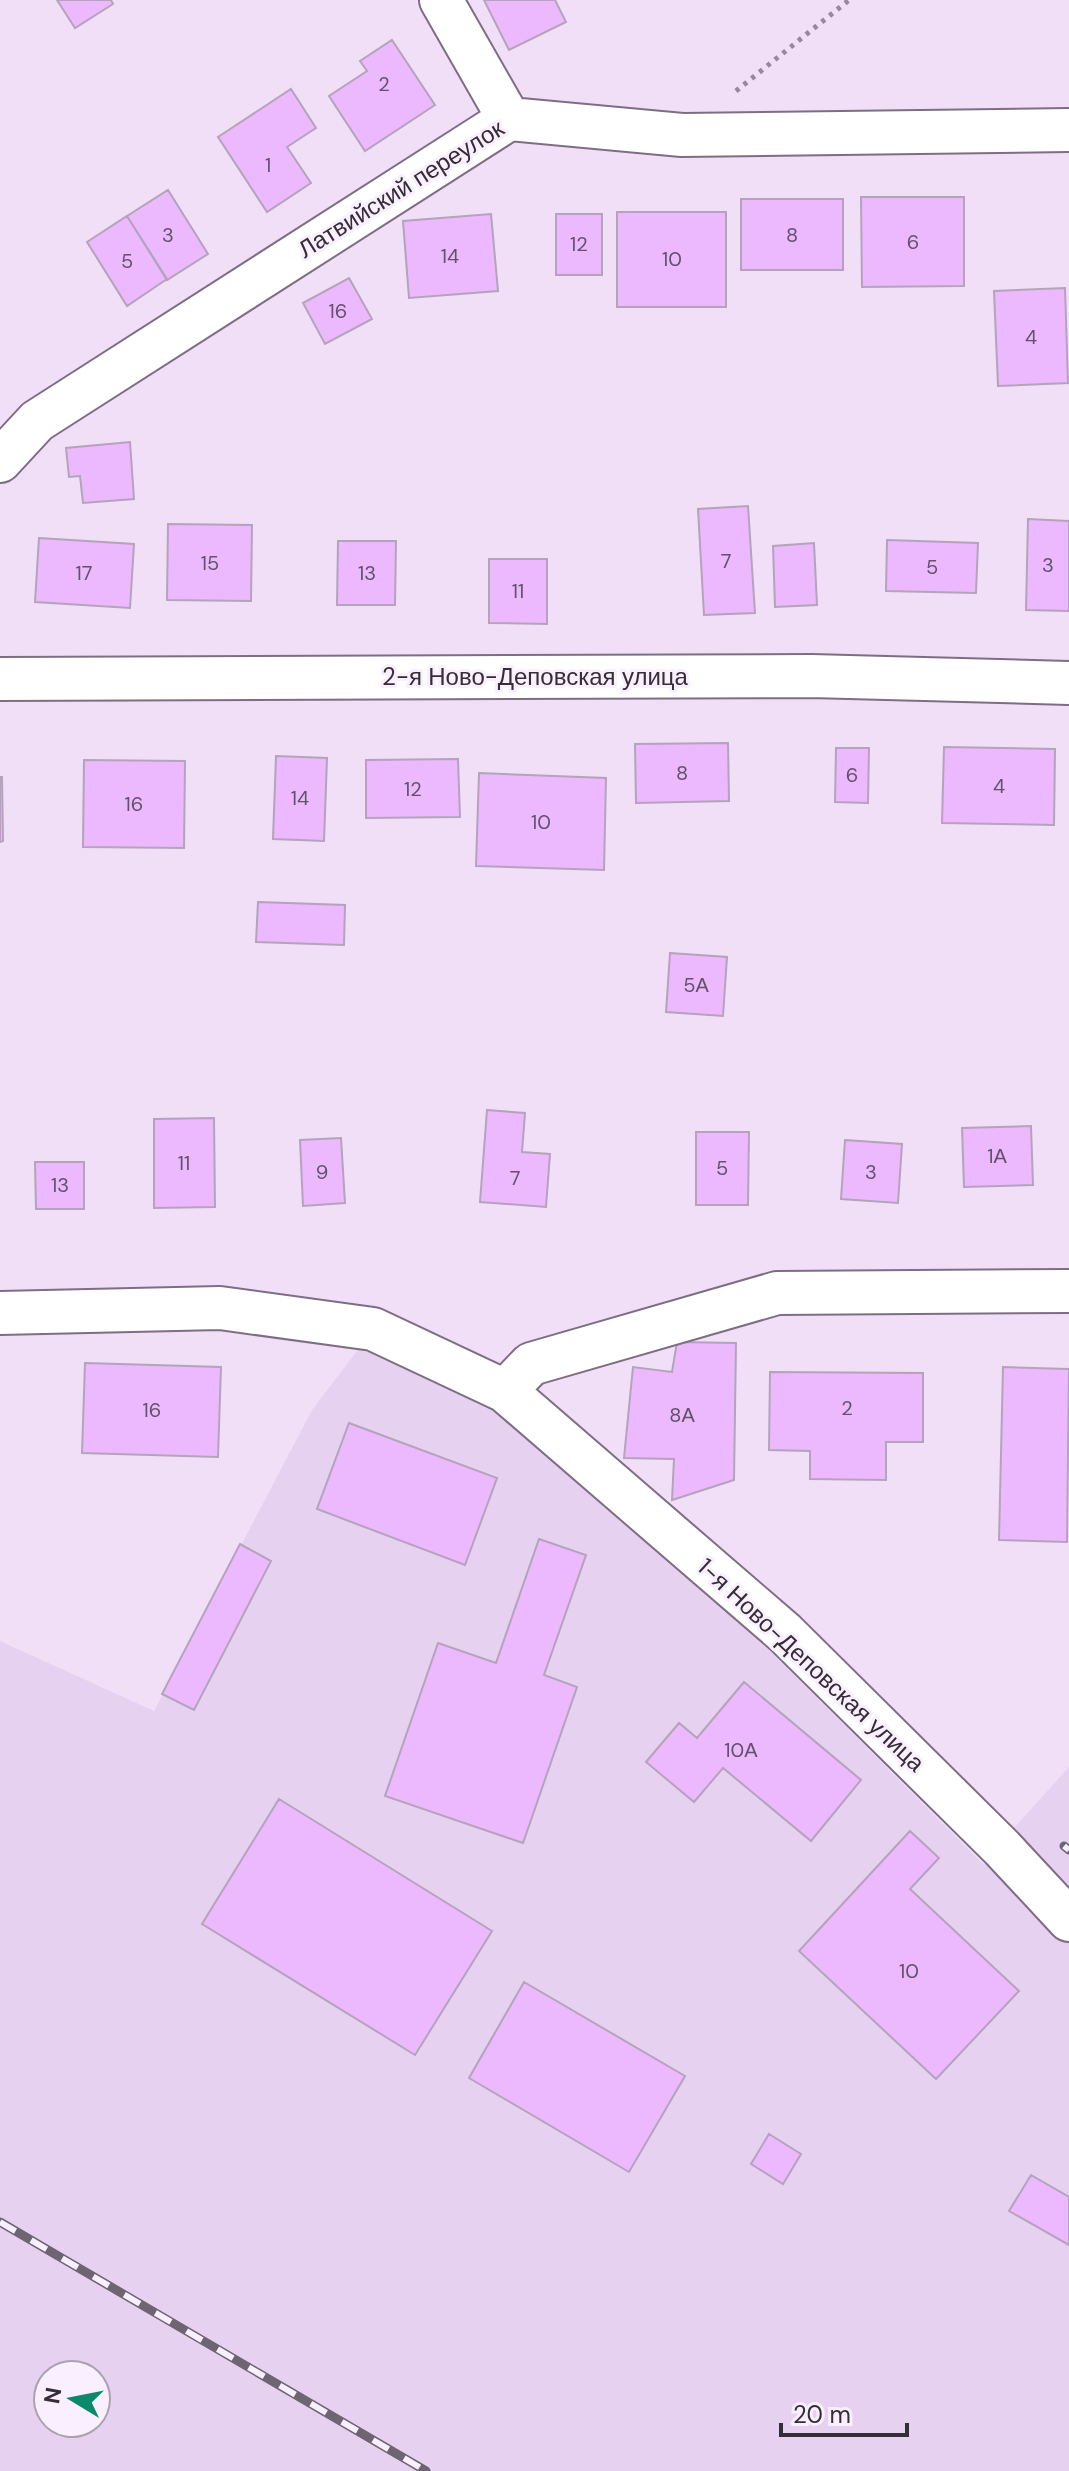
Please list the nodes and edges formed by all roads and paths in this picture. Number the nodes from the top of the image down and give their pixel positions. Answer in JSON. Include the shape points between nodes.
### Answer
{"nodes":[{"id":1,"x":441,"y":0,"type":"edge"},
{"id":2,"x":849,"y":0,"type":"edge"},
{"id":3,"x":509,"y":119,"type":"junction"},
{"id":4,"x":1063,"y":129,"type":"edge"},
{"id":5,"x":682,"y":135,"type":"junction"},
{"id":6,"x":0,"y":461,"type":"edge"},
{"id":7,"x":0,"y":679,"type":"edge"},
{"id":8,"x":1069,"y":683,"type":"edge"},
{"id":9,"x":1069,"y":1291,"type":"edge"},
{"id":10,"x":0,"y":1313,"type":"edge"},
{"id":11,"x":505,"y":1391,"type":"junction"},
{"id":12,"x":1069,"y":1920,"type":"edge"}],
"edges":[{"from":1,"to":3,"type":"street"},
{"from":2,"to":5,"type":"path"},
{"from":3,"to":5,"type":"street","name":"Латвийский переулок"},
{"from":3,"to":6,"type":"street","name":"Латвийский переулок","via":[[37,421]]},
{"from":4,"to":5,"type":"street","name":"Латвийский переулок"},
{"from":7,"to":8,"type":"street","name":"2-я Ново-Деповская улица","via":[[811,676]]},
{"from":9,"to":11,"type":"street","via":[[777,1293],[531,1364]]},
{"from":10,"to":11,"type":"street","name":"1-я Ново-Деповская улица","via":[[220,1308],[373,1329]]},
{"from":11,"to":12,"type":"street","name":"1-я Ново-Деповская улица","via":[[785,1633]]}]}
